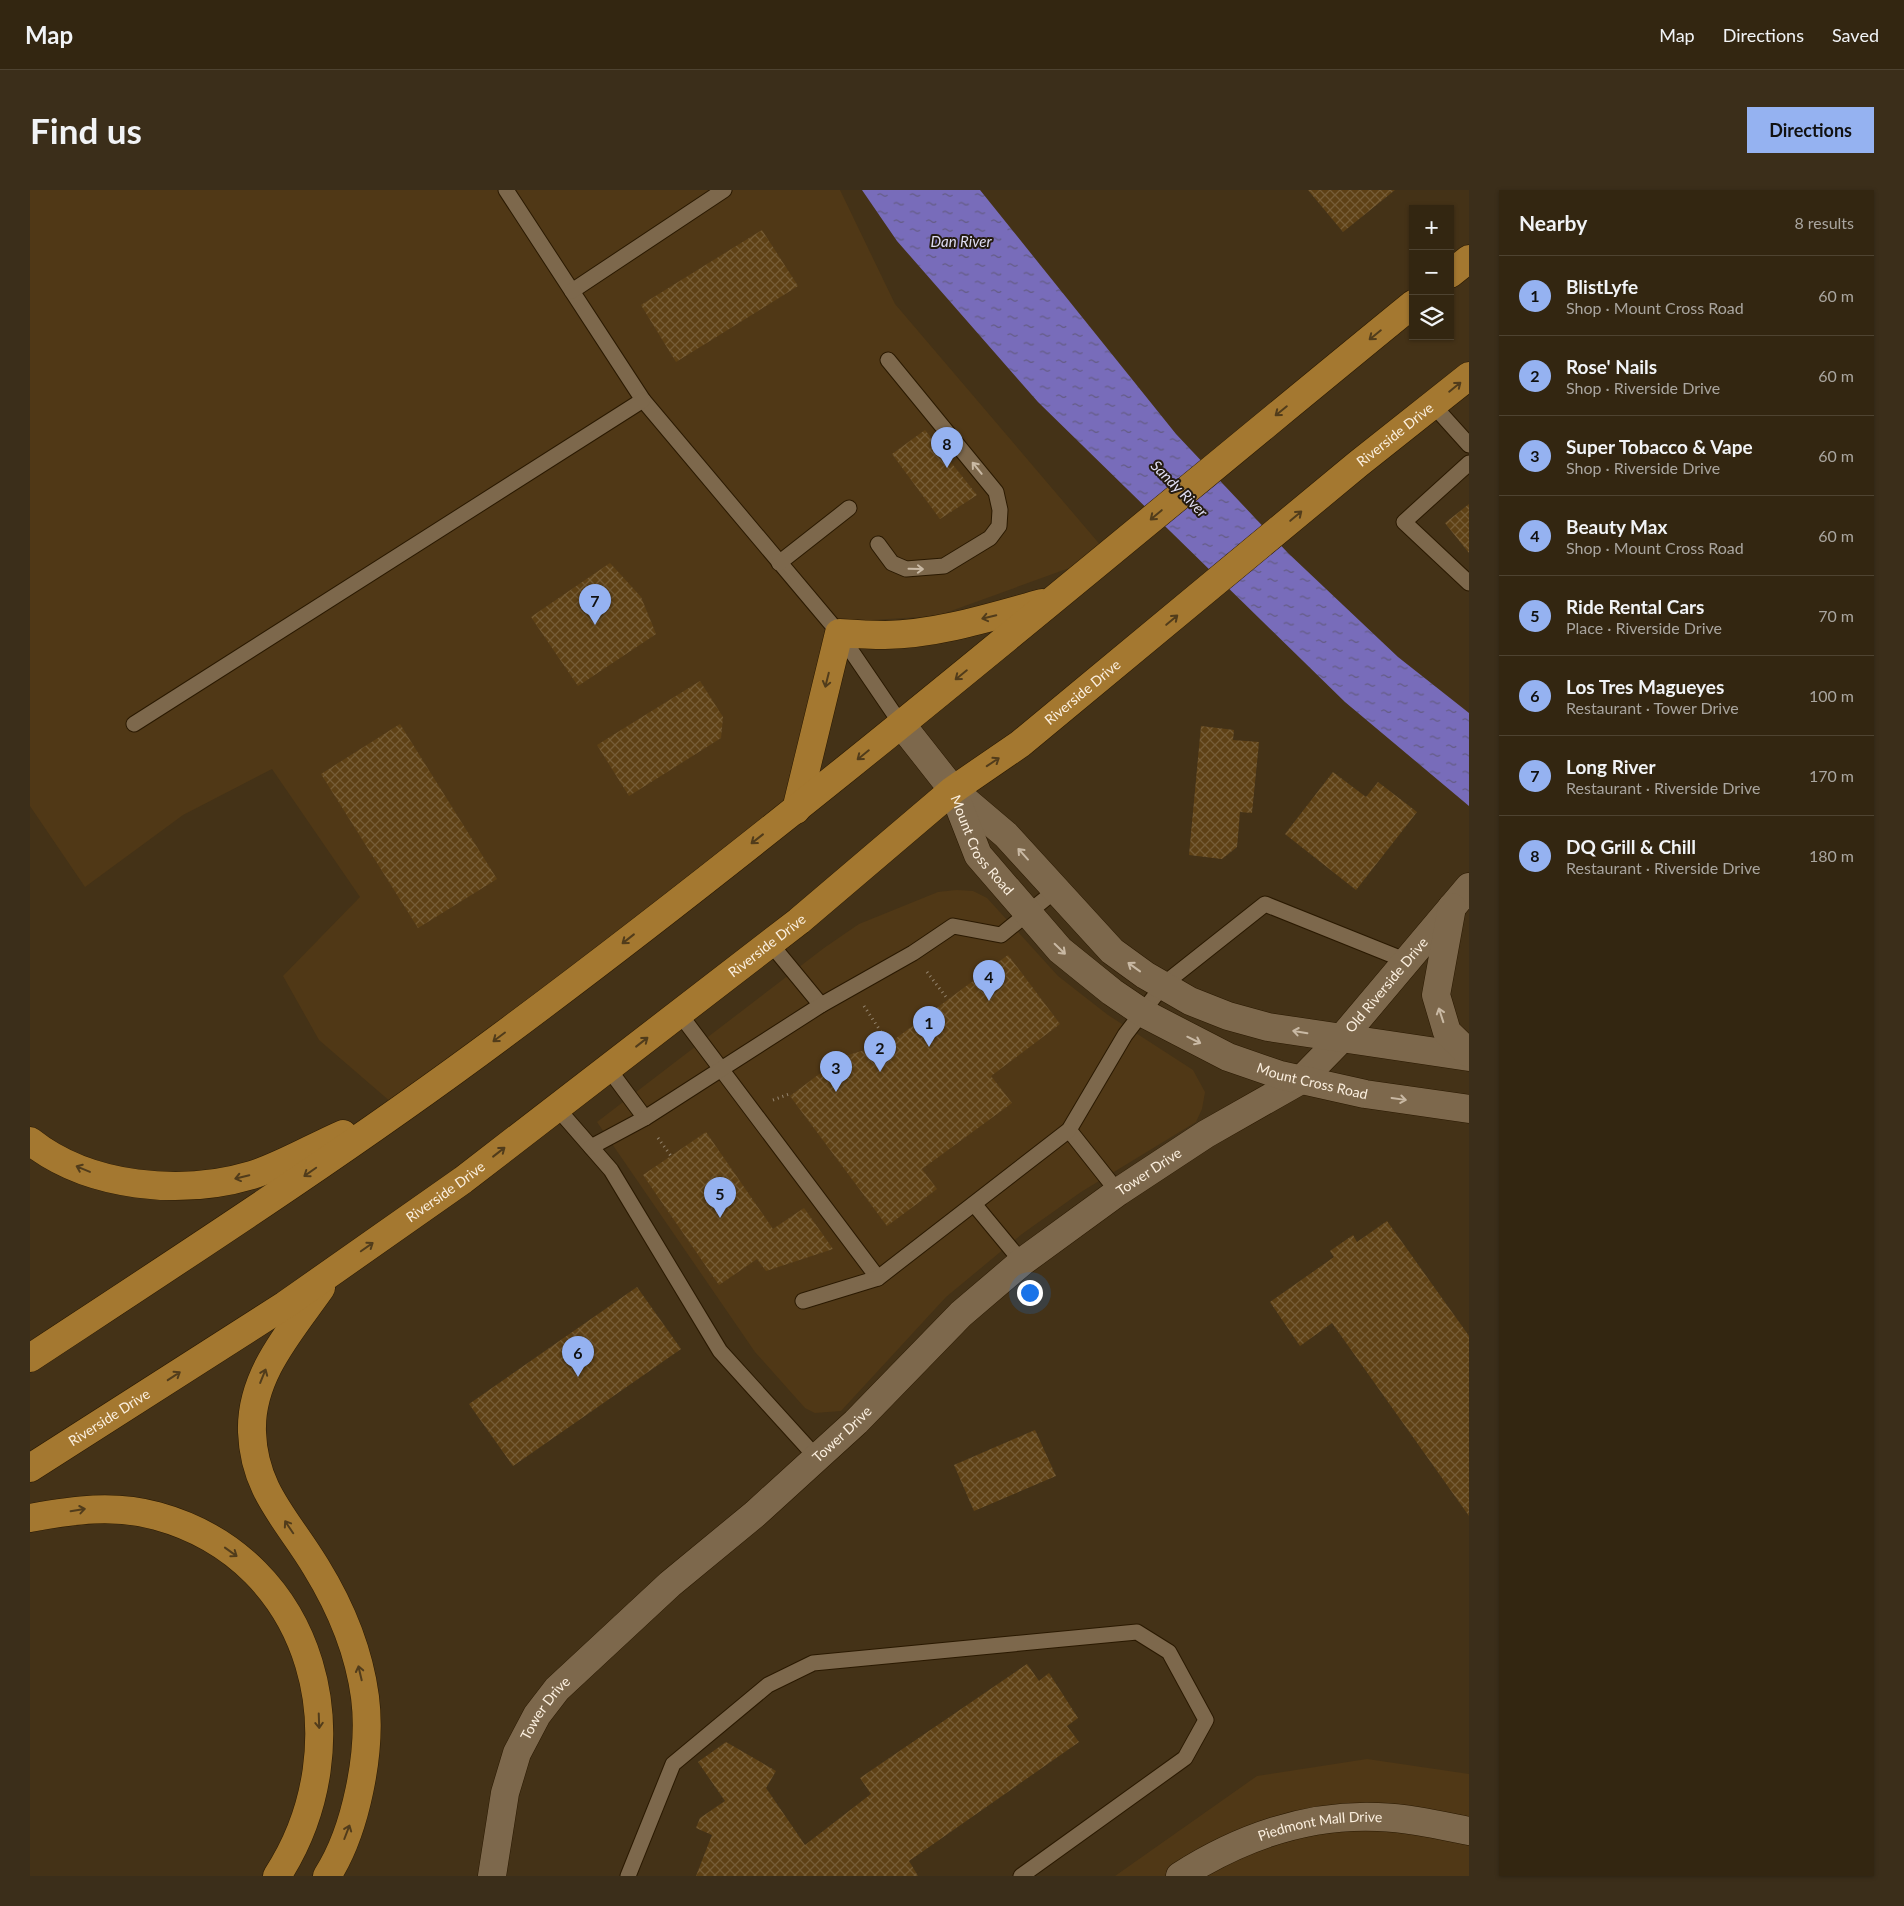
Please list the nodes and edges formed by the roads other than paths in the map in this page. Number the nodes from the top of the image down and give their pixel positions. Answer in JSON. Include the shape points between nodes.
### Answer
{"nodes":[{"id":1,"x":506,"y":190,"type":"edge"},
{"id":2,"x":724,"y":190,"type":"edge"},
{"id":3,"x":1469,"y":259,"type":"edge"},
{"id":4,"x":1454,"y":271,"type":"edge"},
{"id":5,"x":572,"y":291,"type":"junction"},
{"id":6,"x":1409,"y":307,"type":"edge"},
{"id":7,"x":888,"y":360,"type":"dead end"},
{"id":8,"x":1469,"y":376,"type":"edge"},
{"id":9,"x":643,"y":400,"type":"junction"},
{"id":10,"x":1433,"y":405,"type":"junction"},
{"id":11,"x":1469,"y":445,"type":"edge"},
{"id":12,"x":1469,"y":463,"type":"edge"},
{"id":13,"x":849,"y":508,"type":"dead end"},
{"id":14,"x":878,"y":544,"type":"dead end"},
{"id":15,"x":779,"y":563,"type":"junction"},
{"id":16,"x":1469,"y":583,"type":"edge"},
{"id":17,"x":1053,"y":600,"type":"junction"},
{"id":18,"x":839,"y":633,"type":"junction"},
{"id":19,"x":134,"y":724,"type":"dead end"},
{"id":20,"x":901,"y":724,"type":"junction"},
{"id":21,"x":953,"y":790,"type":"junction"},
{"id":22,"x":796,"y":810,"type":"junction"},
{"id":23,"x":1056,"y":890,"type":"junction"},
{"id":24,"x":1462,"y":895,"type":"edge"},
{"id":25,"x":1028,"y":913,"type":"junction"},
{"id":26,"x":770,"y":943,"type":"junction"},
{"id":27,"x":1407,"y":961,"type":"junction"},
{"id":28,"x":1164,"y":984,"type":"junction"},
{"id":29,"x":821,"y":1005,"type":"junction"},
{"id":30,"x":679,"y":1013,"type":"junction"},
{"id":31,"x":1143,"y":1013,"type":"junction"},
{"id":32,"x":1341,"y":1039,"type":"junction"},
{"id":33,"x":1469,"y":1053,"type":"edge"},
{"id":34,"x":1469,"y":1057,"type":"edge"},
{"id":35,"x":608,"y":1068,"type":"junction"},
{"id":36,"x":722,"y":1069,"type":"junction"},
{"id":37,"x":1301,"y":1080,"type":"junction"},
{"id":38,"x":557,"y":1108,"type":"junction"},
{"id":39,"x":399,"y":1109,"type":"junction"},
{"id":40,"x":1469,"y":1109,"type":"edge"},
{"id":41,"x":645,"y":1118,"type":"junction"},
{"id":42,"x":1069,"y":1130,"type":"junction"},
{"id":43,"x":30,"y":1142,"type":"edge"},
{"id":44,"x":591,"y":1146,"type":"junction"},
{"id":45,"x":1118,"y":1192,"type":"junction"},
{"id":46,"x":974,"y":1204,"type":"junction"},
{"id":47,"x":1022,"y":1262,"type":"junction"},
{"id":48,"x":332,"y":1272,"type":"junction"},
{"id":49,"x":878,"y":1278,"type":"junction"},
{"id":50,"x":803,"y":1301,"type":"dead end"},
{"id":51,"x":30,"y":1358,"type":"edge"},
{"id":52,"x":817,"y":1458,"type":"junction"},
{"id":53,"x":30,"y":1468,"type":"edge"},
{"id":54,"x":30,"y":1518,"type":"edge"},
{"id":55,"x":1469,"y":1831,"type":"edge"},
{"id":56,"x":277,"y":1876,"type":"edge"},
{"id":57,"x":327,"y":1876,"type":"edge"},
{"id":58,"x":492,"y":1876,"type":"edge"},
{"id":59,"x":628,"y":1876,"type":"edge"},
{"id":60,"x":1021,"y":1876,"type":"edge"},
{"id":61,"x":1180,"y":1876,"type":"edge"}],
"edges":[{"from":1,"to":5,"type":"lane"},
{"from":2,"to":5,"type":"lane"},
{"from":3,"to":4,"type":"main road"},
{"from":5,"to":9,"type":"lane"},
{"from":6,"to":17,"type":"main road","one_way":true},
{"from":14,"to":7,"type":"lane","one_way":true,"via":[[892,563],[906,568],[944,566],[990,538],[999,526],[1000,510],[996,492]]},
{"from":10,"to":8,"type":"main road","name":"Riverside Drive","one_way":true},
{"from":9,"to":15,"type":"lane"},
{"from":9,"to":19,"type":"lane"},
{"from":10,"to":11,"type":"lane"},
{"from":21,"to":10,"type":"main road","name":"Riverside Drive","one_way":true,"via":[[1020,744]]},
{"from":12,"to":16,"type":"lane","via":[[1404,522]]},
{"from":13,"to":15,"type":"lane"},
{"from":15,"to":18,"type":"lane"},
{"from":17,"to":18,"type":"main road","one_way":true,"via":[[919,631],[885,635]]},
{"from":17,"to":20,"type":"main road","one_way":true},
{"from":18,"to":20,"type":"lane"},
{"from":18,"to":22,"type":"main road","one_way":true},
{"from":20,"to":21,"type":"street"},
{"from":20,"to":22,"type":"main road","one_way":true},
{"from":23,"to":21,"type":"street","name":"Mount Cross Road","one_way":true,"via":[[1006,835]]},
{"from":21,"to":25,"type":"street","name":"Mount Cross Road","via":[[978,855]]},
{"from":21,"to":26,"type":"main road","name":"Riverside Drive"},
{"from":22,"to":39,"type":"main road","one_way":true,"via":[[499,1038]]},
{"from":23,"to":25,"type":"lane"},
{"from":28,"to":23,"type":"street","name":"Mount Cross Road","one_way":true,"via":[[1145,976],[1112,951]]},
{"from":24,"to":27,"type":"street","name":"Old Riverside Drive"},
{"from":33,"to":24,"type":"street","one_way":true,"via":[[1448,1032],[1436,995]]},
{"from":25,"to":29,"type":"lane","via":[[1001,935],[953,926],[853,989]]},
{"from":25,"to":31,"type":"street","name":"Mount Cross Road","one_way":true,"via":[[1060,950]]},
{"from":26,"to":29,"type":"lane"},
{"from":26,"to":30,"type":"main road","name":"Riverside Drive"},
{"from":27,"to":28,"type":"lane","via":[[1265,904]]},
{"from":27,"to":32,"type":"street","name":"Old Riverside Drive"},
{"from":28,"to":31,"type":"lane"},
{"from":32,"to":28,"type":"street","name":"Mount Cross Road","one_way":true,"via":[[1268,1027],[1228,1016],[1190,1001]]},
{"from":29,"to":36,"type":"lane"},
{"from":35,"to":30,"type":"main road","name":"Riverside Drive","one_way":true},
{"from":30,"to":36,"type":"lane"},
{"from":31,"to":37,"type":"street","name":"Mount Cross Road","one_way":true,"via":[[1228,1057]]},
{"from":31,"to":42,"type":"lane","via":[[1125,1035]]},
{"from":32,"to":34,"type":"street","name":"Mount Cross Road"},
{"from":32,"to":37,"type":"street","name":"Old Riverside Drive"},
{"from":35,"to":38,"type":"main road","name":"Riverside Drive"},
{"from":35,"to":41,"type":"lane"},
{"from":36,"to":41,"type":"lane"},
{"from":36,"to":49,"type":"lane"},
{"from":37,"to":40,"type":"street","name":"Mount Cross Road","one_way":true,"via":[[1365,1094]]},
{"from":37,"to":45,"type":"street","name":"Tower Drive","via":[[1206,1134]]},
{"from":38,"to":44,"type":"lane"},
{"from":48,"to":38,"type":"main road","name":"Riverside Drive","one_way":true,"via":[[463,1180]]},
{"from":39,"to":43,"type":"main road","one_way":true,"via":[[254,1174],[178,1187],[144,1185],[94,1174]]},
{"from":39,"to":51,"type":"main road","one_way":true,"via":[[271,1200]]},
{"from":41,"to":44,"type":"lane"},
{"from":42,"to":45,"type":"lane"},
{"from":42,"to":46,"type":"lane"},
{"from":44,"to":52,"type":"lane","via":[[611,1170],[720,1351]]},
{"from":45,"to":47,"type":"street","name":"Tower Drive"},
{"from":46,"to":47,"type":"lane"},
{"from":46,"to":49,"type":"lane"},
{"from":47,"to":52,"type":"street","name":"Tower Drive","via":[[962,1314]]},
{"from":53,"to":48,"type":"main road","name":"Riverside Drive","one_way":true},
{"from":57,"to":48,"type":"main road","one_way":true,"via":[[354,1816],[365,1758],[365,1699],[359,1668],[341,1616],[316,1567],[267,1494],[256,1464],[252,1431],[257,1392],[269,1362]]},
{"from":49,"to":50,"type":"lane"},
{"from":52,"to":58,"type":"street","name":"Tower Drive","via":[[670,1584],[557,1688],[536,1715],[517,1753],[505,1793]]},
{"from":54,"to":56,"type":"main road","one_way":true,"via":[[84,1508],[117,1508],[158,1516],[196,1531],[231,1551],[261,1579],[287,1611],[302,1640],[313,1673],[320,1717],[320,1752],[313,1795],[299,1836]]},
{"from":55,"to":61,"type":"street","name":"Piedmont Mall Drive","via":[[1390,1818],[1324,1820],[1254,1838]]},
{"from":59,"to":60,"type":"lane","via":[[673,1764],[768,1685],[813,1662],[1137,1632],[1168,1652],[1206,1720],[1185,1758]]}]}
